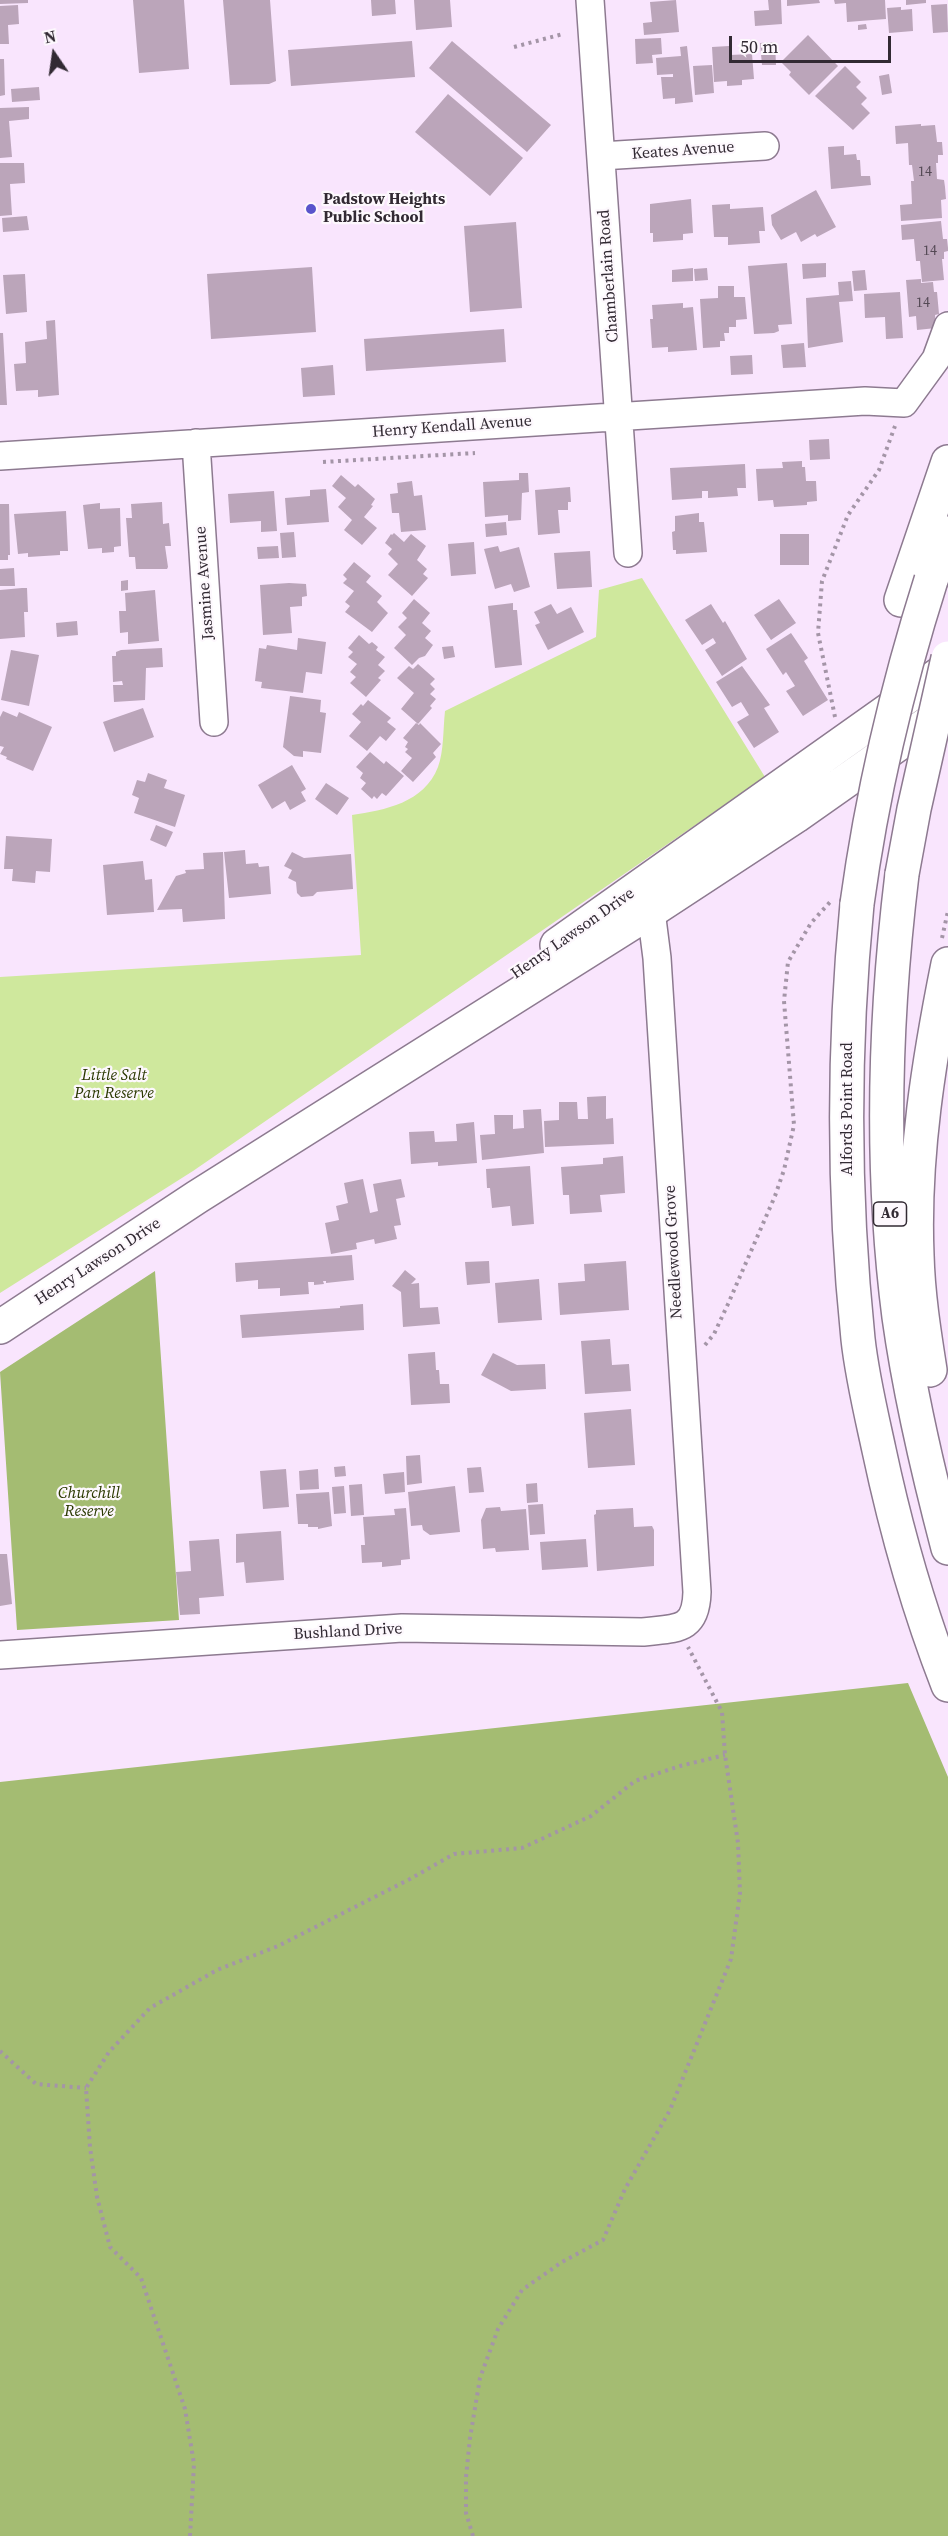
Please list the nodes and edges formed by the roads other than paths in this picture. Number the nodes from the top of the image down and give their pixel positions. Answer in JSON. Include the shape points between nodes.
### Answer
{"nodes":[{"id":1,"x":590,"y":0,"type":"edge"},
{"id":2,"x":765,"y":146,"type":"dead end"},
{"id":3,"x":601,"y":156,"type":"junction"},
{"id":4,"x":948,"y":326,"type":"edge"},
{"id":5,"x":619,"y":416,"type":"junction"},
{"id":6,"x":196,"y":444,"type":"junction"},
{"id":7,"x":0,"y":456,"type":"edge"},
{"id":8,"x":948,"y":462,"type":"edge"},
{"id":9,"x":948,"y":533,"type":"edge"},
{"id":10,"x":628,"y":553,"type":"dead end"},
{"id":11,"x":947,"y":679,"type":"edge"},
{"id":12,"x":948,"y":717,"type":"edge"},
{"id":13,"x":214,"y":722,"type":"dead end"},
{"id":14,"x":911,"y":735,"type":"junction"},
{"id":15,"x":644,"y":900,"type":"junction"},
{"id":16,"x":843,"y":907,"type":"junction"},
{"id":17,"x":948,"y":964,"type":"edge"},
{"id":18,"x":0,"y":1327,"type":"edge"},
{"id":19,"x":948,"y":1462,"type":"edge"},
{"id":20,"x":948,"y":1548,"type":"edge"},
{"id":21,"x":686,"y":1623,"type":"joint"},
{"id":22,"x":0,"y":1655,"type":"edge"},
{"id":23,"x":948,"y":1684,"type":"edge"}],
"edges":[{"from":1,"to":3,"type":"street","name":"Chamberlain Road"},
{"from":2,"to":3,"type":"street","name":"Keates Avenue"},
{"from":3,"to":5,"type":"street","name":"Chamberlain Road"},
{"from":4,"to":5,"type":"street","name":"Henry Kendall Avenue","via":[[936,359],[904,403],[865,401]]},
{"from":5,"to":6,"type":"street","name":"Henry Kendall Avenue"},
{"from":5,"to":10,"type":"street","name":"Chamberlain Road"},
{"from":6,"to":7,"type":"street","name":"Henry Kendall Avenue"},
{"from":6,"to":13,"type":"street","name":"Jasmine Avenue"},
{"from":8,"to":16,"type":"main road","via":[[882,665],[849,830]]},
{"from":9,"to":16,"type":"main road","name":"Alfords Point Road","number":"A6","bridge":true,"via":[[904,667]]},
{"from":11,"to":14,"type":"main road","name":"Henry Lawson Drive"},
{"from":11,"to":15,"type":"main road","name":"Henry Lawson Drive","via":[[841,746]]},
{"from":11,"to":20,"type":"main road","number":"A6","bridge":true,"via":[[927,747],[902,874],[889,991],[886,1147],[906,1364]]},
{"from":12,"to":14,"type":"street"},
{"from":14,"to":15,"type":"main road","name":"Henry Lawson Drive","via":[[796,816]]},
{"from":15,"to":18,"type":"main road","name":"Henry Lawson Drive"},
{"from":15,"to":21,"type":"street","name":"Needlewood Grove","via":[[657,958],[697,1592]]},
{"from":16,"to":23,"type":"main road","name":"Alfords Point Road","number":"A6","via":[[846,1138],[858,1340],[897,1529]]},
{"from":17,"to":19,"type":"main road","number":"A6","via":[[924,1106],[916,1224],[927,1349]]},
{"from":21,"to":22,"type":"street","name":"Bushland Drive","via":[[623,1633],[402,1628]]}]}
